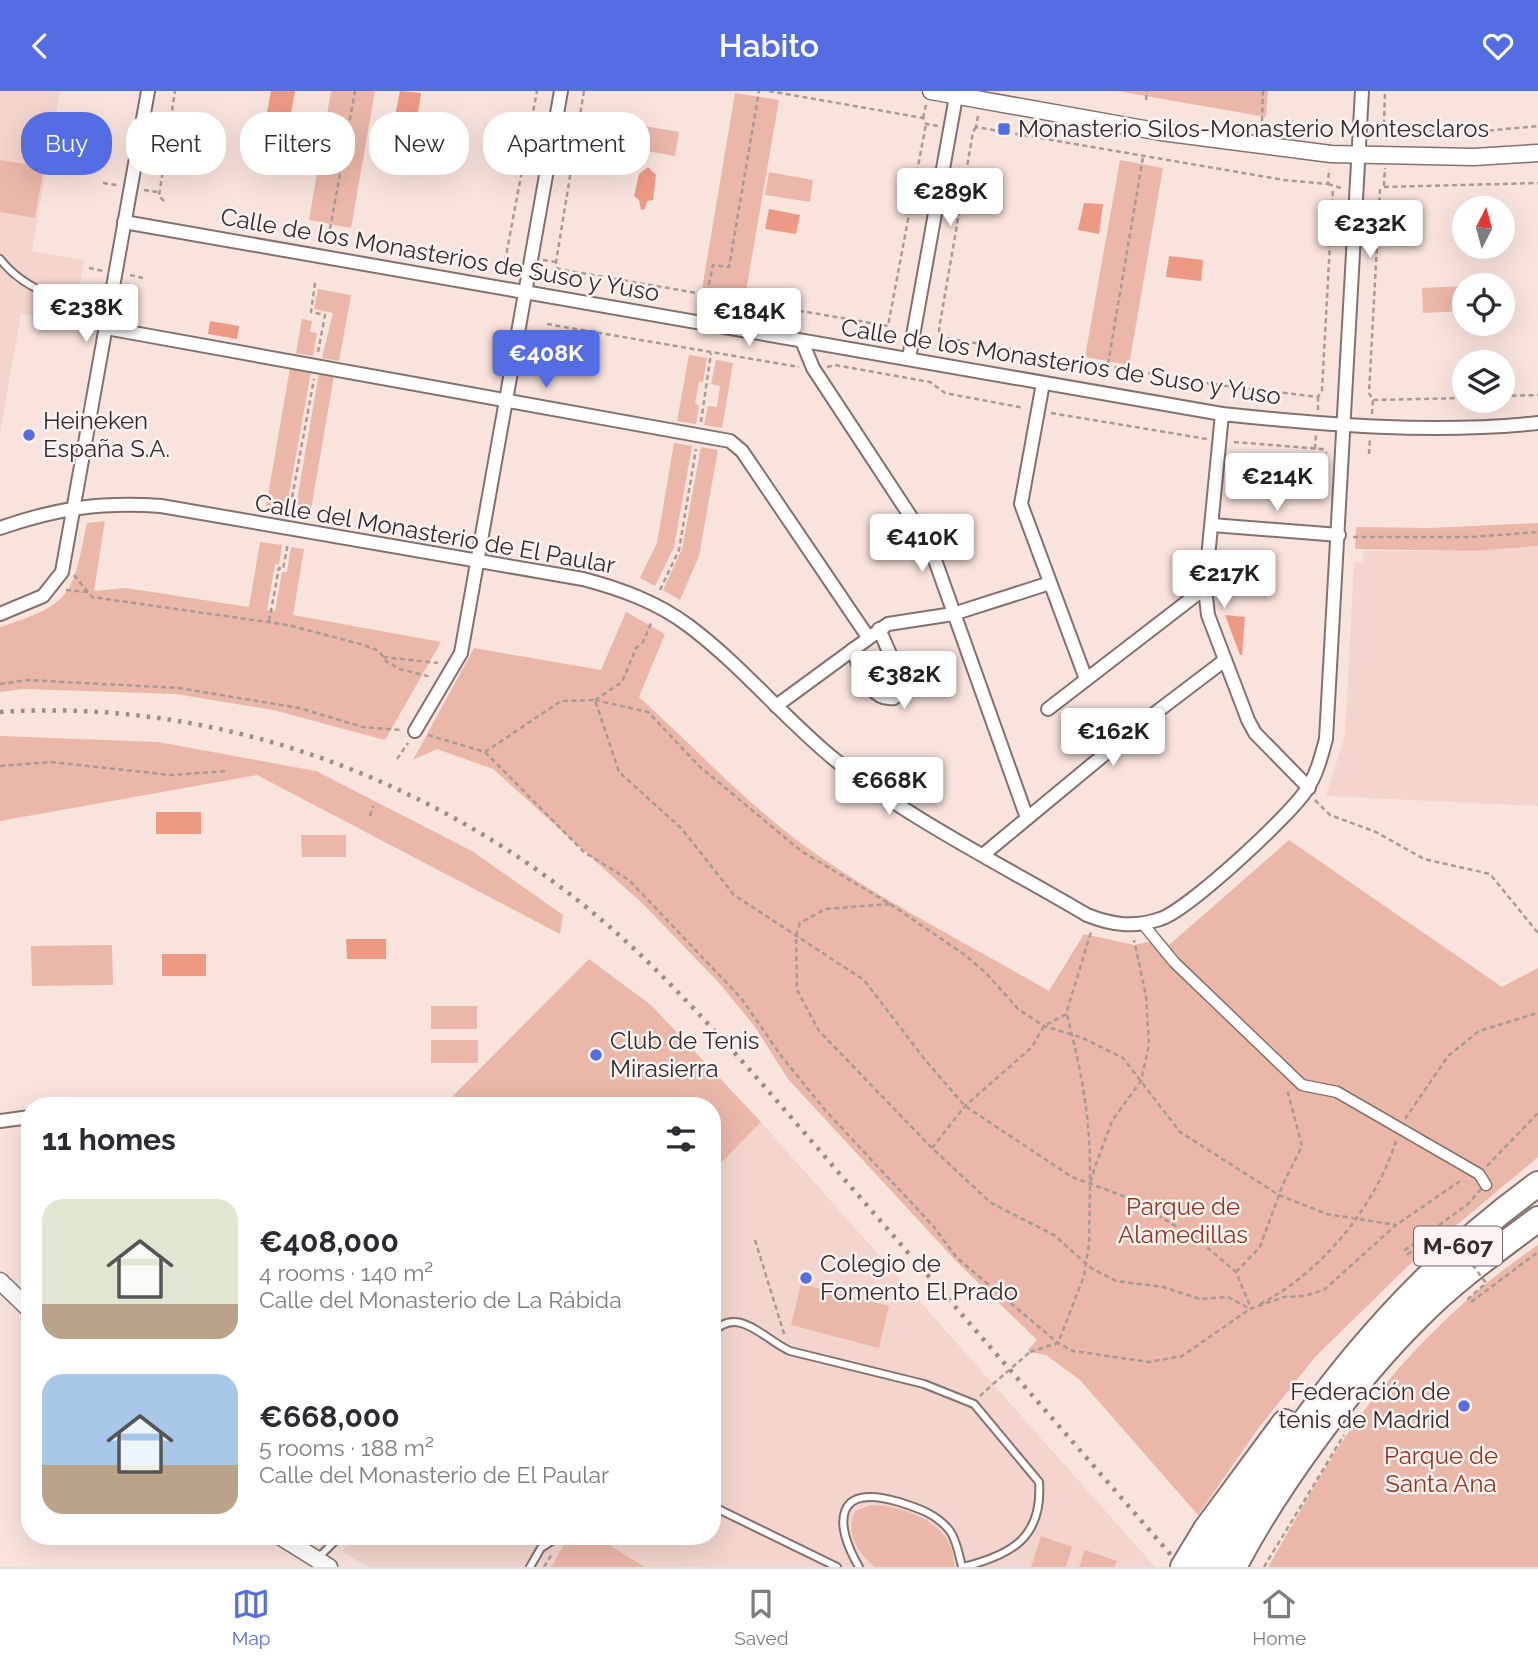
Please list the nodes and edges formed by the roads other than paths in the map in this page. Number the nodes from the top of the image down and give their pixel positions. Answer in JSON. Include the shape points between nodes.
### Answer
{"nodes":[{"id":1,"x":148,"y":91,"type":"edge"},
{"id":2,"x":561,"y":91,"type":"edge"},
{"id":3,"x":1362,"y":91,"type":"edge"},
{"id":4,"x":956,"y":94,"type":"edge"},
{"id":5,"x":929,"y":96,"type":"edge"},
{"id":6,"x":1538,"y":153,"type":"edge"},
{"id":7,"x":1359,"y":156,"type":"junction"},
{"id":8,"x":124,"y":222,"type":"junction"},
{"id":9,"x":0,"y":259,"type":"edge"},
{"id":10,"x":525,"y":292,"type":"junction"},
{"id":11,"x":110,"y":306,"type":"junction"},
{"id":12,"x":106,"y":328,"type":"junction"},
{"id":13,"x":802,"y":341,"type":"junction"},
{"id":14,"x":909,"y":358,"type":"junction"},
{"id":15,"x":1043,"y":383,"type":"junction"},
{"id":16,"x":508,"y":400,"type":"junction"},
{"id":17,"x":1222,"y":414,"type":"junction"},
{"id":18,"x":1538,"y":423,"type":"edge"},
{"id":19,"x":1345,"y":427,"type":"junction"},
{"id":20,"x":75,"y":507,"type":"junction"},
{"id":21,"x":1212,"y":525,"type":"junction"},
{"id":22,"x":0,"y":528,"type":"edge"},
{"id":23,"x":1339,"y":535,"type":"junction"},
{"id":24,"x":479,"y":562,"type":"junction"},
{"id":25,"x":1051,"y":583,"type":"junction"},
{"id":26,"x":1205,"y":588,"type":"junction"},
{"id":27,"x":0,"y":614,"type":"edge"},
{"id":28,"x":953,"y":614,"type":"junction"},
{"id":29,"x":874,"y":633,"type":"junction"},
{"id":30,"x":852,"y":650,"type":"junction"},
{"id":31,"x":1225,"y":660,"type":"junction"},
{"id":32,"x":1086,"y":679,"type":"junction"},
{"id":33,"x":776,"y":706,"type":"junction"},
{"id":34,"x":1048,"y":709,"type":"dead end"},
{"id":35,"x":415,"y":731,"type":"road end"},
{"id":36,"x":1309,"y":788,"type":"junction"},
{"id":37,"x":1027,"y":818,"type":"junction"},
{"id":38,"x":984,"y":854,"type":"junction"},
{"id":39,"x":1143,"y":924,"type":"junction"},
{"id":40,"x":21,"y":1118,"type":"edge"},
{"id":41,"x":0,"y":1121,"type":"edge"},
{"id":42,"x":1538,"y":1184,"type":"edge"},
{"id":43,"x":1484,"y":1187,"type":"road end"},
{"id":44,"x":1538,"y":1219,"type":"edge"},
{"id":45,"x":0,"y":1281,"type":"edge"},
{"id":46,"x":1450,"y":1299,"type":"junction"},
{"id":47,"x":21,"y":1301,"type":"edge"},
{"id":48,"x":1387,"y":1317,"type":"junction"},
{"id":49,"x":721,"y":1324,"type":"edge"},
{"id":50,"x":721,"y":1510,"type":"edge"},
{"id":51,"x":294,"y":1545,"type":"edge"},
{"id":52,"x":335,"y":1545,"type":"edge"},
{"id":53,"x":546,"y":1545,"type":"edge"},
{"id":54,"x":323,"y":1563,"type":"edge"},
{"id":55,"x":530,"y":1567,"type":"edge"},
{"id":56,"x":837,"y":1567,"type":"edge"},
{"id":57,"x":859,"y":1567,"type":"edge"},
{"id":58,"x":963,"y":1567,"type":"edge"},
{"id":59,"x":1183,"y":1567,"type":"edge"},
{"id":60,"x":1208,"y":1567,"type":"edge"},
{"id":61,"x":1234,"y":1567,"type":"edge"},
{"id":62,"x":1254,"y":1567,"type":"edge"}],
"edges":[{"from":1,"to":8,"type":"street"},
{"from":2,"to":10,"type":"street"},
{"from":3,"to":7,"type":"street","name":"Calle del Monasterio de El Paular"},
{"from":4,"to":5,"type":"street"},
{"from":4,"to":7,"type":"street","via":[[1247,145]]},
{"from":4,"to":14,"type":"street"},
{"from":6,"to":7,"type":"street"},
{"from":7,"to":19,"type":"street","name":"Calle del Monasterio de El Paular"},
{"from":8,"to":10,"type":"street","name":"Calle de los Monasterios de Suso y Yuso"},
{"from":8,"to":11,"type":"street"},
{"from":9,"to":11,"type":"lane","via":[[10,272],[41,291]]},
{"from":10,"to":13,"type":"street","name":"Calle de los Monasterios de Suso y Yuso"},
{"from":10,"to":16,"type":"street"},
{"from":11,"to":12,"type":"street"},
{"from":12,"to":16,"type":"street"},
{"from":12,"to":20,"type":"street"},
{"from":13,"to":14,"type":"street","name":"Calle de los Monasterios de Suso y Yuso"},
{"from":13,"to":28,"type":"street","via":[[813,368],[930,546]]},
{"from":14,"to":15,"type":"street","name":"Calle de los Monasterios de Suso y Yuso"},
{"from":15,"to":17,"type":"street","name":"Calle de los Monasterios de Suso y Yuso"},
{"from":15,"to":25,"type":"street","via":[[1021,504]]},
{"from":16,"to":24,"type":"street"},
{"from":16,"to":29,"type":"street","via":[[736,444]]},
{"from":17,"to":19,"type":"street","name":"Calle de los Monasterios de Suso y Yuso"},
{"from":17,"to":21,"type":"street"},
{"from":18,"to":19,"type":"street","name":"Calle de los Monasterios de Suso y Yuso"},
{"from":19,"to":23,"type":"street","name":"Calle del Monasterio de El Paular"},
{"from":20,"to":22,"type":"street","name":"Calle del Monasterio de El Paular"},
{"from":20,"to":24,"type":"street","name":"Calle del Monasterio de El Paular","via":[[161,506]]},
{"from":20,"to":27,"type":"street","via":[[59,577],[43,596]]},
{"from":21,"to":23,"type":"street"},
{"from":21,"to":26,"type":"street"},
{"from":23,"to":36,"type":"street","name":"Calle del Monasterio de El Paular","via":[[1327,729]]},
{"from":24,"to":33,"type":"street","name":"Calle del Monasterio de El Paular","via":[[583,579],[655,605],[689,626]]},
{"from":24,"to":35,"type":"street","via":[[461,653]]},
{"from":25,"to":28,"type":"street"},
{"from":25,"to":32,"type":"street"},
{"from":26,"to":31,"type":"street","via":[[1208,615]]},
{"from":26,"to":32,"type":"street"},
{"from":28,"to":29,"type":"street","via":[[888,624]]},
{"from":28,"to":37,"type":"street"},
{"from":29,"to":30,"type":"street"},
{"from":29,"to":30,"type":"street","via":[[901,679],[901,690],[894,698],[874,693]]},
{"from":30,"to":33,"type":"street"},
{"from":31,"to":36,"type":"street","via":[[1255,733]]},
{"from":31,"to":37,"type":"street"},
{"from":32,"to":34,"type":"street"},
{"from":33,"to":38,"type":"street","name":"Calle del Monasterio de El Paular","via":[[874,788]]},
{"from":36,"to":39,"type":"street","name":"Calle del Monasterio de El Paular","via":[[1276,824],[1185,904],[1162,919]]},
{"from":37,"to":38,"type":"street"},
{"from":38,"to":39,"type":"street","name":"Calle del Monasterio de El Paular","via":[[1087,915],[1121,925]]},
{"from":39,"to":43,"type":"street","via":[[1174,962],[1302,1085],[1337,1093],[1400,1127],[1479,1174]]},
{"from":40,"to":41,"type":"street"},
{"from":42,"to":48,"type":"highway","number":"M-607","via":[[1455,1249]]},
{"from":44,"to":46,"type":"highway","number":"M-607"},
{"from":45,"to":47,"type":"street"},
{"from":46,"to":61,"type":"highway","number":"M-607","via":[[1396,1340],[1354,1390]]},
{"from":46,"to":62,"type":"highway","number":"M-607","via":[[1349,1413]]},
{"from":48,"to":59,"type":"highway","number":"M-607","via":[[1355,1339],[1306,1393]]},
{"from":48,"to":60,"type":"highway","number":"M-607","via":[[1306,1418]]},
{"from":49,"to":58,"type":"lane","via":[[743,1322],[790,1351],[924,1384],[974,1404],[1039,1482],[1040,1498],[1026,1538],[1010,1552]]},
{"from":50,"to":56,"type":"lane"},
{"from":51,"to":54,"type":"street"},
{"from":52,"to":54,"type":"lane"},
{"from":53,"to":55,"type":"lane"},
{"from":57,"to":58,"type":"lane","via":[[844,1535],[842,1518],[847,1506],[873,1497],[919,1508],[940,1519],[952,1533]]}]}
